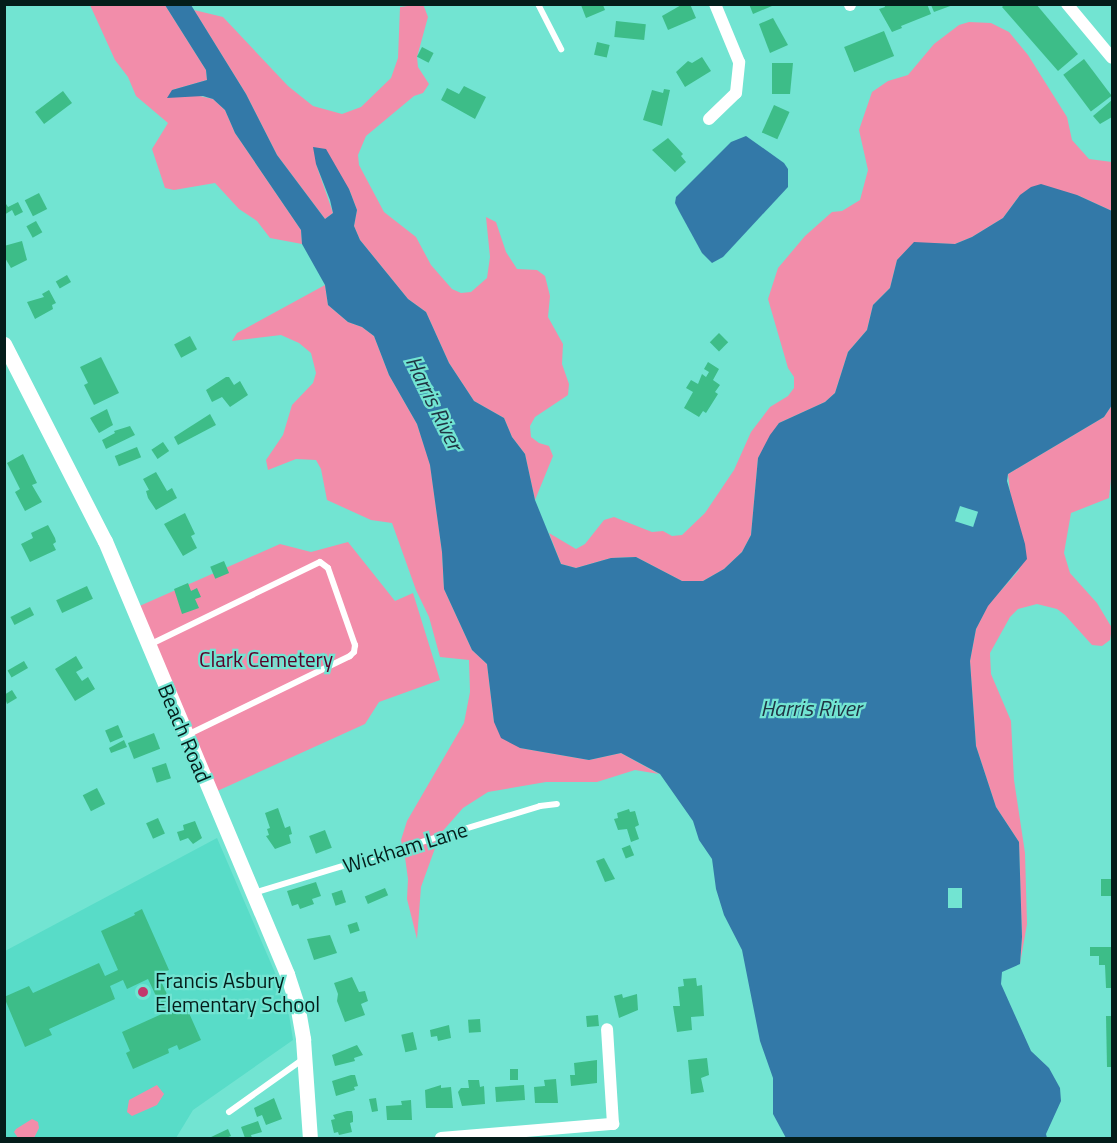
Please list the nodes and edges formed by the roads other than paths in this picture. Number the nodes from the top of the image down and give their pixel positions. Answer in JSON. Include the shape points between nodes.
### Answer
{"nodes":[{"id":1,"x":538,"y":4,"type":"edge"},
{"id":2,"x":715,"y":4,"type":"edge"},
{"id":3,"x":1067,"y":4,"type":"edge"},
{"id":4,"x":561,"y":49,"type":"dead end"},
{"id":5,"x":1113,"y":58,"type":"edge"},
{"id":6,"x":710,"y":119,"type":"dead end"},
{"id":7,"x":4,"y":344,"type":"edge"},
{"id":8,"x":148,"y":645,"type":"junction"},
{"id":9,"x":187,"y":735,"type":"junction"},
{"id":10,"x":557,"y":804,"type":"dead end"},
{"id":11,"x":253,"y":894,"type":"junction"},
{"id":12,"x":607,"y":1029,"type":"dead end"},
{"id":13,"x":305,"y":1058,"type":"junction"},
{"id":14,"x":229,"y":1112,"type":"dead end"},
{"id":15,"x":310,"y":1138,"type":"edge"},
{"id":16,"x":441,"y":1138,"type":"edge"}],
"edges":[{"from":1,"to":4,"type":"lane"},
{"from":2,"to":6,"type":"street","via":[[738,62],[736,93]]},
{"from":3,"to":5,"type":"street"},
{"from":7,"to":8,"type":"street","name":"Beach Road","via":[[105,541]]},
{"from":8,"to":9,"type":"street","name":"Beach Road"},
{"from":8,"to":9,"type":"lane","via":[[320,562],[328,568],[355,645],[354,652]]},
{"from":9,"to":11,"type":"street","name":"Beach Road"},
{"from":10,"to":11,"type":"lane","name":"Wickham Lane"},
{"from":11,"to":13,"type":"street","name":"Beach Road","via":[[295,997]]},
{"from":12,"to":16,"type":"street","via":[[613,1124]]},
{"from":13,"to":14,"type":"lane"},
{"from":13,"to":15,"type":"street","name":"Beach Road"}]}
